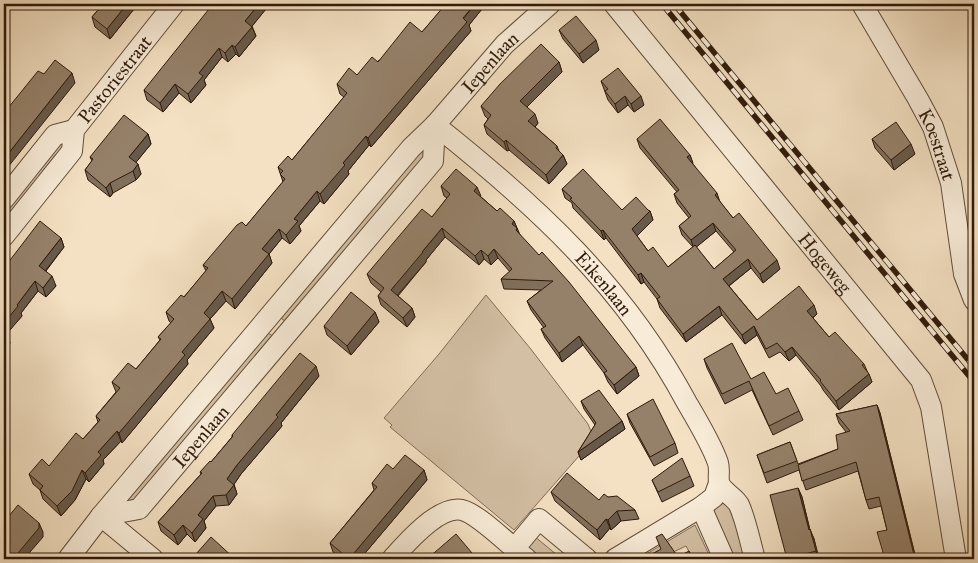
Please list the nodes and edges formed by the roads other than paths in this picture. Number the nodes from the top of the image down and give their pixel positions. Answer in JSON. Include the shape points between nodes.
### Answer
{"nodes":[{"id":1,"x":174,"y":4,"type":"edge"},
{"id":2,"x":550,"y":4,"type":"edge"},
{"id":3,"x":614,"y":4,"type":"edge"},
{"id":4,"x":862,"y":4,"type":"edge"},
{"id":5,"x":435,"y":125,"type":"junction"},
{"id":6,"x":74,"y":130,"type":"junction"},
{"id":7,"x":4,"y":199,"type":"edge"},
{"id":8,"x":4,"y":236,"type":"edge"},
{"id":9,"x":972,"y":290,"type":"edge"},
{"id":10,"x":268,"y":318,"type":"junction"},
{"id":11,"x":286,"y":334,"type":"junction"},
{"id":12,"x":719,"y":483,"type":"junction"},
{"id":13,"x":701,"y":507,"type":"junction"},
{"id":14,"x":101,"y":516,"type":"junction"},
{"id":15,"x":520,"y":554,"type":"edge"},
{"id":16,"x":622,"y":555,"type":"edge"},
{"id":17,"x":68,"y":559,"type":"edge"},
{"id":18,"x":153,"y":559,"type":"edge"},
{"id":19,"x":392,"y":559,"type":"edge"},
{"id":20,"x":587,"y":559,"type":"edge"},
{"id":21,"x":724,"y":559,"type":"edge"},
{"id":22,"x":755,"y":559,"type":"edge"},
{"id":23,"x":956,"y":559,"type":"edge"}],
"edges":[{"from":1,"to":6,"type":"street","name":"Pastoriestraat"},
{"from":2,"to":5,"type":"street","name":"Iepenlaan","via":[[505,44]]},
{"from":3,"to":23,"type":"street","name":"Hogeweg","via":[[921,380],[931,407]]},
{"from":4,"to":9,"type":"street","name":"Koestraat","via":[[933,127],[951,183],[964,274]]},
{"from":5,"to":10,"type":"street","name":"Iepenlaan","via":[[411,148]]},
{"from":5,"to":11,"type":"street","name":"Iepenlaan","via":[[433,161]]},
{"from":5,"to":12,"type":"street","name":"Eikenlaan","via":[[536,210],[613,291],[680,389],[718,463]]},
{"from":6,"to":7,"type":"street","name":"Pastoriestraat","via":[[55,135]]},
{"from":6,"to":8,"type":"street","name":"Pastoriestraat","via":[[72,151]]},
{"from":10,"to":11,"type":"street"},
{"from":10,"to":14,"type":"street","name":"Iepenlaan"},
{"from":11,"to":14,"type":"street","name":"Iepenlaan","via":[[139,510]]},
{"from":12,"to":13,"type":"street","via":[[714,496]]},
{"from":12,"to":22,"type":"street","via":[[738,504]]},
{"from":13,"to":16,"type":"street"},
{"from":13,"to":21,"type":"street"},
{"from":14,"to":17,"type":"street","name":"Iepenlaan"},
{"from":14,"to":18,"type":"street"},
{"from":15,"to":19,"type":"street","via":[[469,513],[450,510],[425,527]]},
{"from":15,"to":20,"type":"street","via":[[539,519]]}]}
